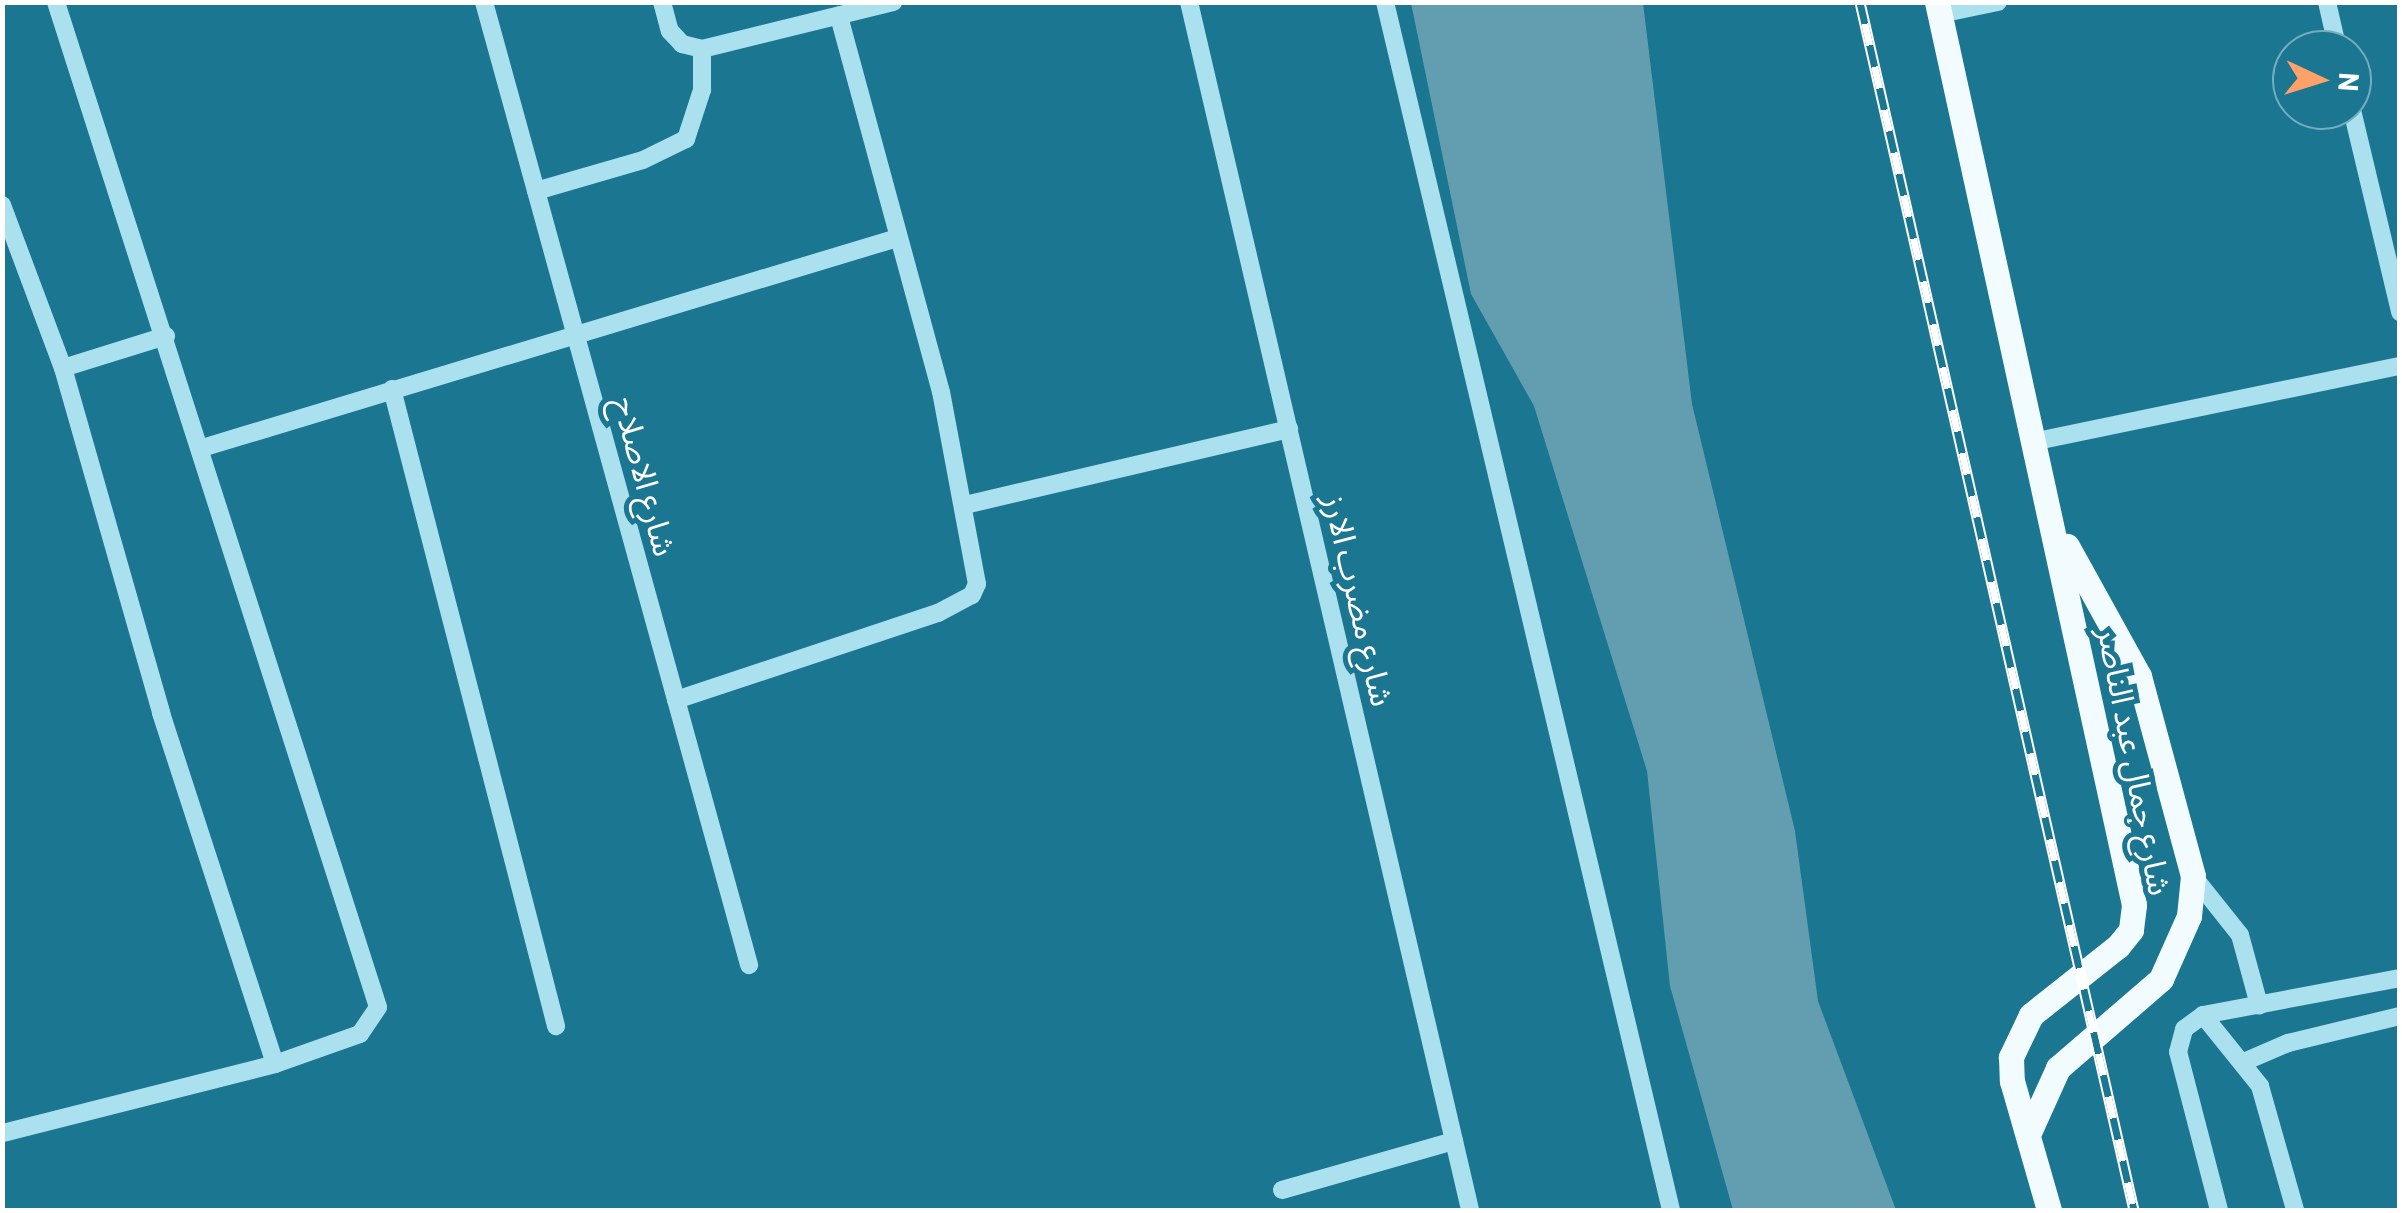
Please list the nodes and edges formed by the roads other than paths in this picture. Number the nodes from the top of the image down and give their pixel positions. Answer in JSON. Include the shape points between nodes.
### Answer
{"nodes":[{"id":1,"x":56,"y":2,"type":"edge"},
{"id":2,"x":484,"y":2,"type":"edge"},
{"id":3,"x":662,"y":2,"type":"edge"},
{"id":4,"x":893,"y":2,"type":"edge"},
{"id":5,"x":1189,"y":2,"type":"edge"},
{"id":6,"x":1385,"y":2,"type":"edge"},
{"id":7,"x":1998,"y":2,"type":"edge"},
{"id":8,"x":2327,"y":2,"type":"edge"},
{"id":9,"x":1939,"y":8,"type":"edge"},
{"id":10,"x":839,"y":16,"type":"junction"},
{"id":11,"x":2333,"y":30,"type":"edge"},
{"id":12,"x":702,"y":49,"type":"junction"},
{"id":13,"x":2357,"y":130,"type":"edge"},
{"id":14,"x":536,"y":191,"type":"junction"},
{"id":15,"x":2,"y":205,"type":"edge"},
{"id":16,"x":897,"y":238,"type":"junction"},
{"id":17,"x":2400,"y":312,"type":"edge"},
{"id":18,"x":576,"y":334,"type":"junction"},
{"id":19,"x":166,"y":336,"type":"junction"},
{"id":20,"x":2400,"y":366,"type":"edge"},
{"id":21,"x":62,"y":368,"type":"junction"},
{"id":22,"x":392,"y":388,"type":"junction"},
{"id":23,"x":1289,"y":428,"type":"junction"},
{"id":24,"x":2037,"y":441,"type":"junction"},
{"id":25,"x":202,"y":448,"type":"junction"},
{"id":26,"x":966,"y":505,"type":"junction"},
{"id":27,"x":2057,"y":531,"type":"junction"},
{"id":28,"x":676,"y":700,"type":"junction"},
{"id":29,"x":2193,"y":876,"type":"junction"},
{"id":30,"x":749,"y":965,"type":"dead end"},
{"id":31,"x":2400,"y":978,"type":"edge"},
{"id":32,"x":2259,"y":1004,"type":"junction"},
{"id":33,"x":2202,"y":1015,"type":"junction"},
{"id":34,"x":2400,"y":1016,"type":"edge"},
{"id":35,"x":556,"y":1026,"type":"dead end"},
{"id":36,"x":2246,"y":1061,"type":"junction"},
{"id":37,"x":275,"y":1064,"type":"junction"},
{"id":38,"x":2030,"y":1130,"type":"junction"},
{"id":39,"x":4,"y":1133,"type":"edge"},
{"id":40,"x":1454,"y":1141,"type":"junction"},
{"id":41,"x":1282,"y":1190,"type":"dead end"},
{"id":42,"x":1470,"y":1210,"type":"edge"},
{"id":43,"x":1671,"y":1210,"type":"edge"},
{"id":44,"x":2049,"y":1210,"type":"edge"},
{"id":45,"x":2219,"y":1210,"type":"edge"},
{"id":46,"x":2294,"y":1210,"type":"edge"}],
"edges":[{"from":1,"to":19,"type":"street"},
{"from":2,"to":14,"type":"street","name":"شارع الاصلاح"},
{"from":3,"to":12,"type":"street","via":[[670,30],[682,44]]},
{"from":4,"to":10,"type":"street"},
{"from":5,"to":23,"type":"street","name":"شارع مضرب الارز"},
{"from":6,"to":43,"type":"street"},
{"from":7,"to":9,"type":"street"},
{"from":8,"to":11,"type":"street"},
{"from":9,"to":24,"type":"main road","name":"شارع جمال عبد الناصر"},
{"from":10,"to":12,"type":"street"},
{"from":10,"to":16,"type":"street"},
{"from":12,"to":14,"type":"street","via":[[702,90],[686,139],[642,160]]},
{"from":13,"to":17,"type":"street"},
{"from":14,"to":18,"type":"street","name":"شارع الاصلاح"},
{"from":15,"to":21,"type":"street"},
{"from":16,"to":18,"type":"street"},
{"from":16,"to":26,"type":"street"},
{"from":18,"to":22,"type":"street"},
{"from":18,"to":28,"type":"street","name":"شارع الاصلاح"},
{"from":19,"to":21,"type":"street"},
{"from":19,"to":25,"type":"street"},
{"from":20,"to":24,"type":"street"},
{"from":21,"to":37,"type":"street","via":[[162,714]]},
{"from":22,"to":25,"type":"street"},
{"from":22,"to":35,"type":"street"},
{"from":23,"to":26,"type":"street"},
{"from":23,"to":40,"type":"street","name":"شارع مضرب الارز"},
{"from":24,"to":27,"type":"main road","name":"شارع جمال عبد الناصر"},
{"from":25,"to":37,"type":"street","via":[[377,998],[376,1019],[360,1034]]},
{"from":26,"to":28,"type":"street","via":[[977,569],[972,595],[962,602]]},
{"from":27,"to":29,"type":"main road","name":"شارع جمال عبد الناصر","via":[[2139,676]]},
{"from":27,"to":38,"type":"main road","name":"شارع جمال عبد الناصر","via":[[2134,905],[2131,930],[2118,946],[2031,1015],[2018,1034],[2012,1081]]},
{"from":28,"to":30,"type":"street","name":"شارع الاصلاح"},
{"from":29,"to":32,"type":"street","via":[[2240,935]]},
{"from":29,"to":38,"type":"main road","name":"شارع جمال عبد الناصر","via":[[2189,916],[2160,979],[2058,1068]]},
{"from":31,"to":32,"type":"street"},
{"from":32,"to":33,"type":"street"},
{"from":33,"to":36,"type":"street"},
{"from":33,"to":45,"type":"street","via":[[2184,1028],[2178,1052]]},
{"from":34,"to":36,"type":"street","via":[[2288,1043]]},
{"from":36,"to":46,"type":"street","via":[[2269,1112]]},
{"from":37,"to":39,"type":"street"},
{"from":38,"to":44,"type":"main road","name":"شارع جمال عبد الناصر"},
{"from":40,"to":41,"type":"street"},
{"from":40,"to":42,"type":"street","name":"شارع مضرب الارز"}]}
